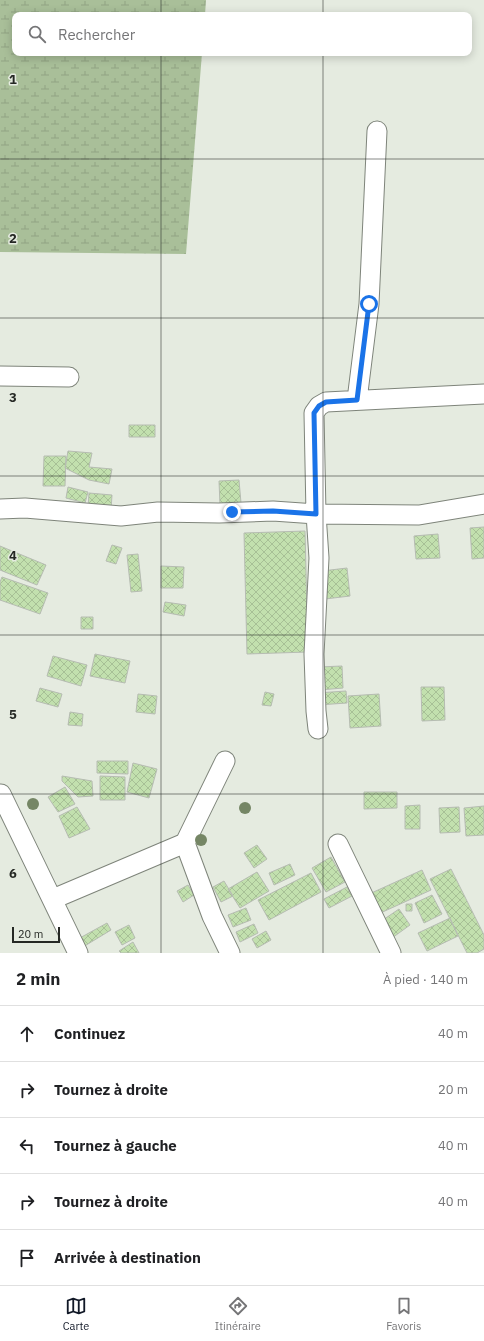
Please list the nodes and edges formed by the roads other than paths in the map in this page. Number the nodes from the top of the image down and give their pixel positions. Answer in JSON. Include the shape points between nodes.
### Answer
{"nodes":[{"id":1,"x":377,"y":131,"type":"dead end"},
{"id":2,"x":0,"y":376,"type":"edge"},
{"id":3,"x":69,"y":377,"type":"dead end"},
{"id":4,"x":484,"y":394,"type":"edge"},
{"id":5,"x":357,"y":400,"type":"junction"},
{"id":6,"x":484,"y":504,"type":"edge"},
{"id":7,"x":0,"y":509,"type":"edge"},
{"id":8,"x":316,"y":514,"type":"junction"},
{"id":9,"x":318,"y":729,"type":"dead end"},
{"id":10,"x":225,"y":761,"type":"dead end"},
{"id":11,"x":1,"y":794,"type":"dead end"},
{"id":12,"x":185,"y":843,"type":"junction"},
{"id":13,"x":338,"y":844,"type":"dead end"},
{"id":14,"x":52,"y":899,"type":"junction"},
{"id":15,"x":78,"y":953,"type":"edge"},
{"id":16,"x":230,"y":953,"type":"edge"},
{"id":17,"x":391,"y":953,"type":"edge"}],
"edges":[{"from":1,"to":5,"type":"street","via":[[369,304]]},
{"from":2,"to":3,"type":"street"},
{"from":4,"to":5,"type":"street"},
{"from":5,"to":8,"type":"street","via":[[326,402],[314,413]]},
{"from":6,"to":8,"type":"street","via":[[419,515]]},
{"from":7,"to":8,"type":"street","via":[[25,508],[121,516],[158,512],[273,511]]},
{"from":8,"to":9,"type":"street","via":[[319,558],[314,654]]},
{"from":10,"to":12,"type":"street"},
{"from":11,"to":14,"type":"street"},
{"from":12,"to":14,"type":"street"},
{"from":12,"to":16,"type":"street","via":[[212,916]]},
{"from":13,"to":17,"type":"street"},
{"from":14,"to":15,"type":"street"}]}
